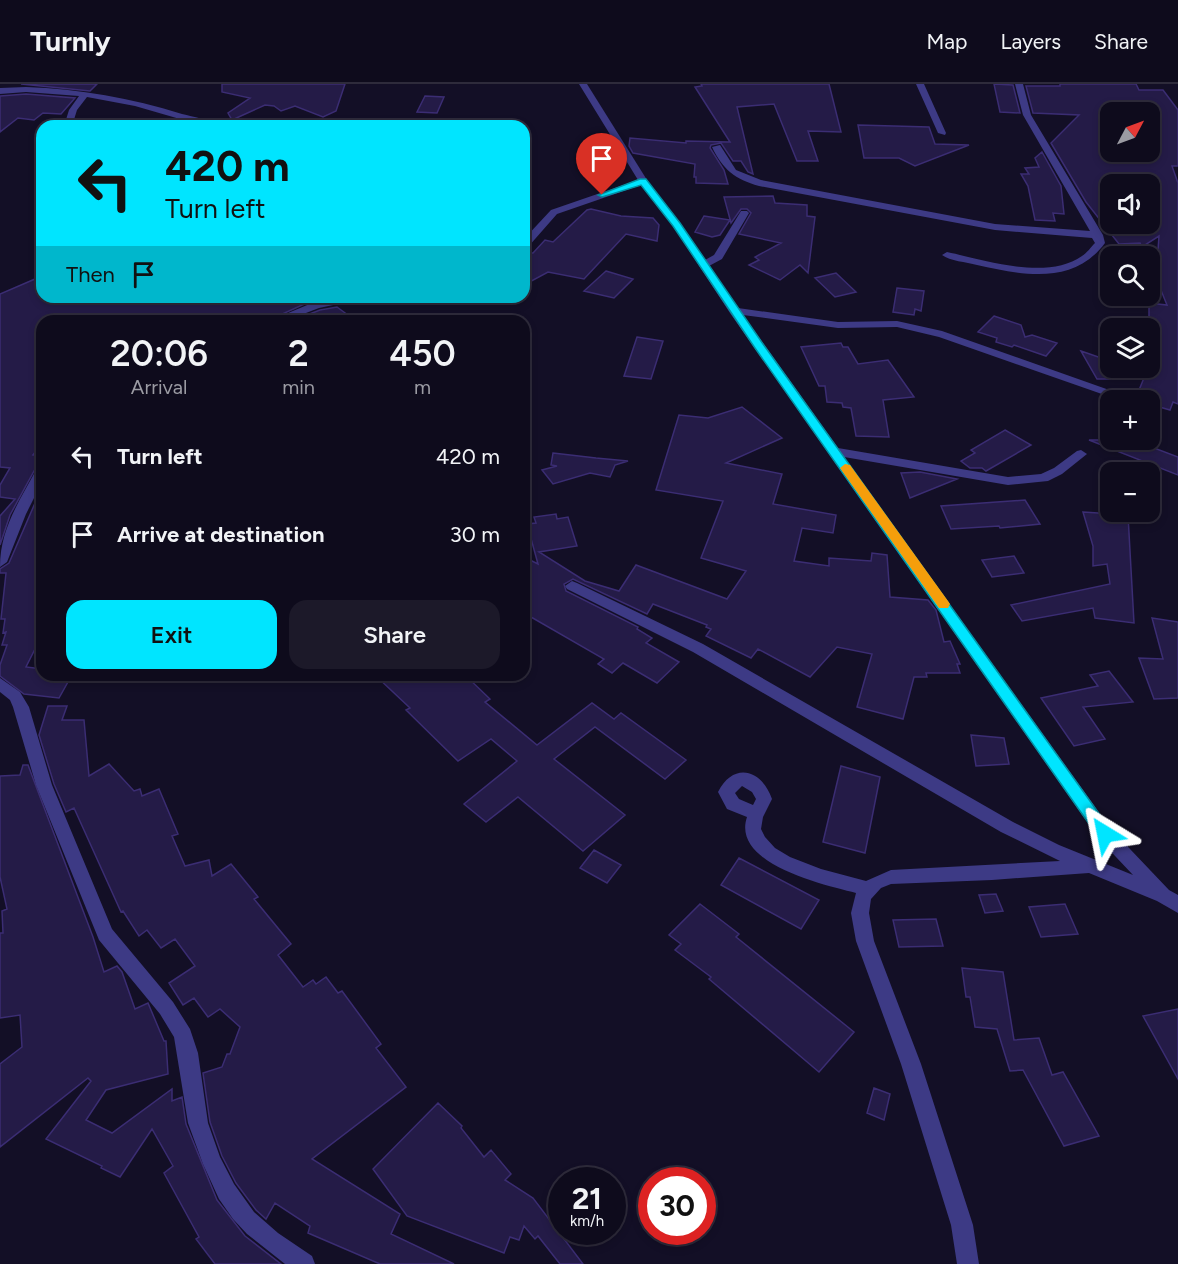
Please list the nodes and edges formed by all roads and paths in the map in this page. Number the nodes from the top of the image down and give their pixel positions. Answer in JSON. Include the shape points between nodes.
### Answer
{"nodes":[{"id":1,"x":583,"y":84,"type":"edge"},
{"id":2,"x":920,"y":84,"type":"edge"},
{"id":3,"x":1019,"y":84,"type":"edge"},
{"id":4,"x":74,"y":87,"type":"edge"},
{"id":5,"x":0,"y":91,"type":"edge"},
{"id":6,"x":85,"y":93,"type":"junction"},
{"id":7,"x":70,"y":120,"type":"edge"},
{"id":8,"x":196,"y":120,"type":"edge"},
{"id":9,"x":942,"y":133,"type":"dead end"},
{"id":10,"x":717,"y":147,"type":"dead end"},
{"id":11,"x":643,"y":181,"type":"junction"},
{"id":12,"x":744,"y":213,"type":"dead end"},
{"id":13,"x":1098,"y":235,"type":"junction"},
{"id":14,"x":530,"y":238,"type":"edge"},
{"id":15,"x":947,"y":255,"type":"dead end"},
{"id":16,"x":704,"y":265,"type":"junction"},
{"id":17,"x":326,"y":303,"type":"edge"},
{"id":18,"x":734,"y":310,"type":"junction"},
{"id":19,"x":290,"y":315,"type":"edge"},
{"id":20,"x":1102,"y":390,"type":"edge"},
{"id":21,"x":834,"y":451,"type":"junction"},
{"id":22,"x":1081,"y":454,"type":"dead end"},
{"id":23,"x":36,"y":481,"type":"edge"},
{"id":24,"x":0,"y":562,"type":"edge"},
{"id":25,"x":572,"y":586,"type":"dead end"},
{"id":26,"x":0,"y":684,"type":"edge"},
{"id":27,"x":756,"y":813,"type":"dead end"},
{"id":28,"x":1090,"y":866,"type":"junction"},
{"id":29,"x":870,"y":889,"type":"junction"},
{"id":30,"x":1163,"y":895,"type":"junction"},
{"id":31,"x":1178,"y":905,"type":"edge"},
{"id":32,"x":304,"y":1264,"type":"edge"},
{"id":33,"x":968,"y":1264,"type":"edge"}],
"edges":[{"from":1,"to":11,"type":"street"},
{"from":2,"to":9,"type":"street"},
{"from":3,"to":13,"type":"street","via":[[1027,115]]},
{"from":4,"to":5,"type":"street"},
{"from":4,"to":6,"type":"street"},
{"from":6,"to":7,"type":"street"},
{"from":6,"to":8,"type":"street"},
{"from":10,"to":13,"type":"street","via":[[731,173],[759,183],[995,227]]},
{"from":11,"to":14,"type":"street","via":[[554,212]]},
{"from":11,"to":16,"type":"street"},
{"from":12,"to":16,"type":"street","via":[[718,257]]},
{"from":13,"to":15,"type":"street","via":[[1100,243],[1089,255],[1048,271],[1013,269]]},
{"from":16,"to":18,"type":"street"},
{"from":17,"to":19,"type":"street"},
{"from":18,"to":20,"type":"street","via":[[838,325],[918,327]]},
{"from":18,"to":21,"type":"street"},
{"from":21,"to":22,"type":"street","via":[[1008,481],[1043,478]]},
{"from":21,"to":30,"type":"street","via":[[1105,834]]},
{"from":23,"to":24,"type":"street"},
{"from":25,"to":28,"type":"street","via":[[698,648],[1007,827]]},
{"from":26,"to":32,"type":"street","via":[[21,707],[44,785],[105,934],[170,1014],[184,1038],[195,1113],[209,1155],[238,1210]]},
{"from":27,"to":29,"type":"street","via":[[753,829],[759,843],[772,854],[807,872]]},
{"from":28,"to":29,"type":"street","via":[[891,877]]},
{"from":28,"to":30,"type":"street"},
{"from":29,"to":33,"type":"street","via":[[863,896],[860,913],[865,941],[912,1064],[962,1225]]},
{"from":30,"to":31,"type":"street"}]}
